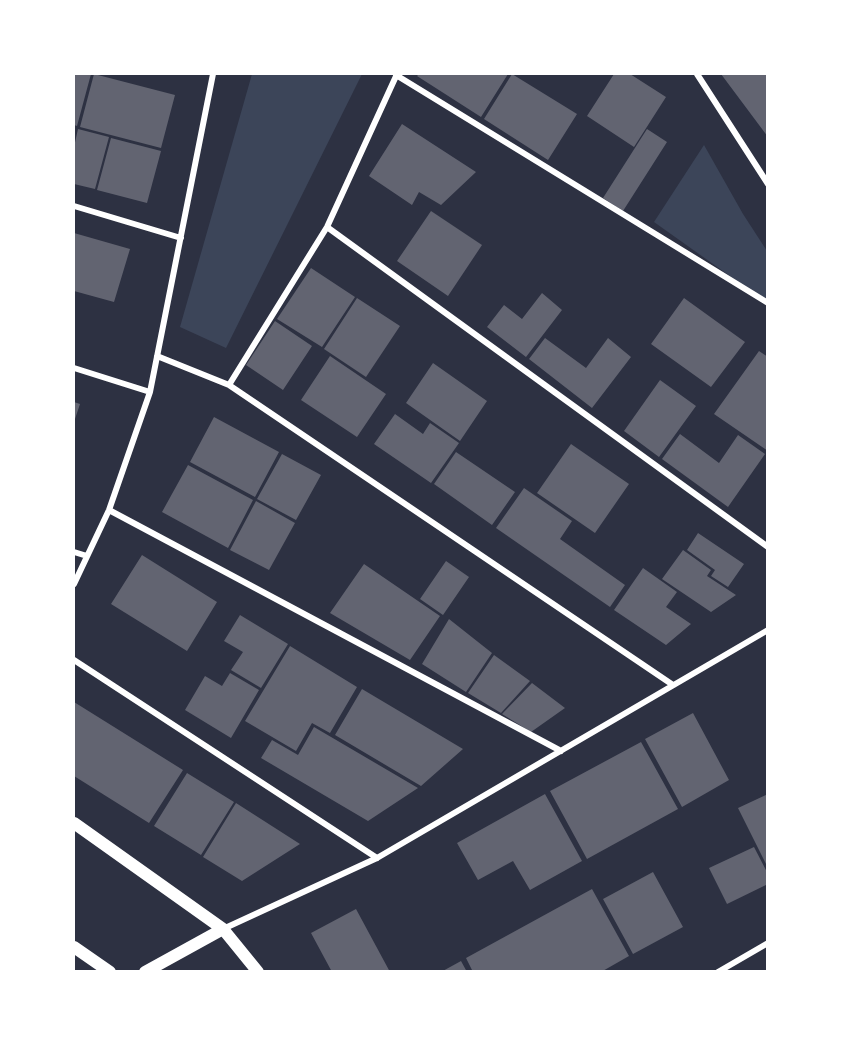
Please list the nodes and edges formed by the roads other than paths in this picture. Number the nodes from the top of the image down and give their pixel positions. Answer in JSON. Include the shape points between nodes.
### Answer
{"nodes":[{"id":1,"x":213,"y":74,"type":"edge"},
{"id":2,"x":397,"y":74,"type":"edge"},
{"id":3,"x":697,"y":74,"type":"edge"},
{"id":4,"x":768,"y":184,"type":"edge"},
{"id":5,"x":74,"y":206,"type":"edge"},
{"id":6,"x":327,"y":227,"type":"junction"},
{"id":7,"x":181,"y":238,"type":"junction"},
{"id":8,"x":768,"y":303,"type":"edge"},
{"id":9,"x":157,"y":356,"type":"junction"},
{"id":10,"x":74,"y":368,"type":"edge"},
{"id":11,"x":229,"y":385,"type":"junction"},
{"id":12,"x":150,"y":392,"type":"junction"},
{"id":13,"x":110,"y":510,"type":"junction"},
{"id":14,"x":768,"y":547,"type":"edge"},
{"id":15,"x":74,"y":552,"type":"edge"},
{"id":16,"x":87,"y":556,"type":"junction"},
{"id":17,"x":74,"y":584,"type":"edge"},
{"id":18,"x":768,"y":630,"type":"edge"},
{"id":19,"x":74,"y":660,"type":"edge"},
{"id":20,"x":673,"y":685,"type":"junction"},
{"id":21,"x":561,"y":751,"type":"junction"},
{"id":22,"x":74,"y":823,"type":"edge"},
{"id":23,"x":377,"y":858,"type":"junction"},
{"id":24,"x":223,"y":929,"type":"junction"},
{"id":25,"x":768,"y":943,"type":"edge"},
{"id":26,"x":74,"y":947,"type":"edge"},
{"id":27,"x":110,"y":972,"type":"edge"},
{"id":28,"x":145,"y":972,"type":"edge"},
{"id":29,"x":258,"y":972,"type":"edge"},
{"id":30,"x":718,"y":972,"type":"edge"}],
"edges":[{"from":1,"to":7,"type":"street"},
{"from":2,"to":6,"type":"street"},
{"from":2,"to":8,"type":"street"},
{"from":3,"to":4,"type":"street"},
{"from":5,"to":7,"type":"street"},
{"from":6,"to":11,"type":"street"},
{"from":6,"to":14,"type":"street"},
{"from":7,"to":9,"type":"street"},
{"from":9,"to":11,"type":"street"},
{"from":9,"to":12,"type":"street"},
{"from":10,"to":12,"type":"street"},
{"from":11,"to":20,"type":"street"},
{"from":12,"to":13,"type":"street"},
{"from":13,"to":16,"type":"street"},
{"from":13,"to":21,"type":"street"},
{"from":15,"to":16,"type":"street"},
{"from":16,"to":17,"type":"street"},
{"from":18,"to":20,"type":"street"},
{"from":19,"to":23,"type":"street"},
{"from":20,"to":21,"type":"street"},
{"from":21,"to":23,"type":"street"},
{"from":22,"to":24,"type":"main road"},
{"from":23,"to":24,"type":"street"},
{"from":24,"to":28,"type":"main road"},
{"from":24,"to":29,"type":"main road"},
{"from":25,"to":30,"type":"street"},
{"from":26,"to":27,"type":"main road"}]}
